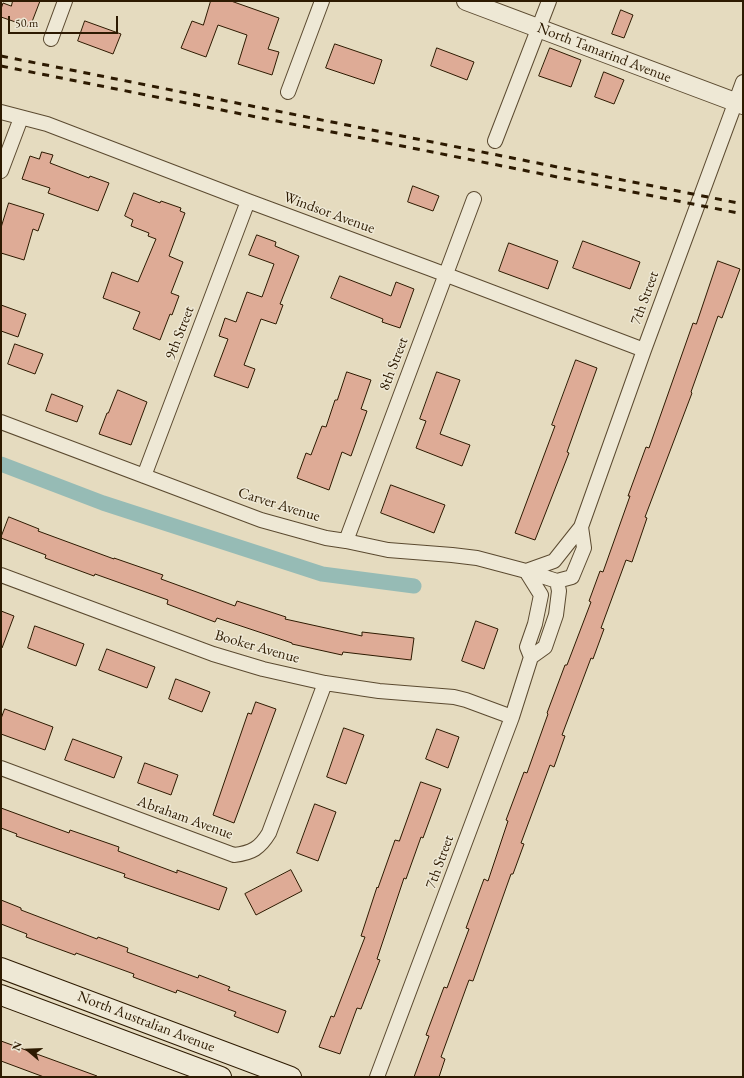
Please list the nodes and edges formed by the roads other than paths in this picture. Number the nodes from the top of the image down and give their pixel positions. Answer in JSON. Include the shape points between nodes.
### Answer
{"nodes":[{"id":1,"x":65,"y":1,"type":"edge"},
{"id":2,"x":322,"y":1,"type":"edge"},
{"id":3,"x":466,"y":1,"type":"edge"},
{"id":4,"x":549,"y":1,"type":"edge"},
{"id":5,"x":538,"y":29,"type":"junction"},
{"id":6,"x":51,"y":39,"type":"dead end"},
{"id":7,"x":743,"y":82,"type":"edge"},
{"id":8,"x":288,"y":92,"type":"dead end"},
{"id":9,"x":739,"y":104,"type":"edge"},
{"id":10,"x":1,"y":112,"type":"edge"},
{"id":11,"x":21,"y":118,"type":"junction"},
{"id":12,"x":495,"y":141,"type":"dead end"},
{"id":13,"x":1,"y":171,"type":"edge"},
{"id":14,"x":474,"y":199,"type":"dead end"},
{"id":15,"x":248,"y":201,"type":"junction"},
{"id":16,"x":446,"y":275,"type":"junction"},
{"id":17,"x":644,"y":350,"type":"junction"},
{"id":18,"x":1,"y":422,"type":"edge"},
{"id":19,"x":144,"y":476,"type":"junction"},
{"id":20,"x":581,"y":527,"type":"junction"},
{"id":21,"x":346,"y":541,"type":"junction"},
{"id":22,"x":526,"y":571,"type":"junction"},
{"id":23,"x":1,"y":575,"type":"edge"},
{"id":24,"x":557,"y":581,"type":"junction"},
{"id":25,"x":531,"y":657,"type":"junction"},
{"id":26,"x":325,"y":683,"type":"junction"},
{"id":27,"x":512,"y":717,"type":"junction"},
{"id":28,"x":1,"y":768,"type":"edge"},
{"id":29,"x":1,"y":968,"type":"edge"},
{"id":30,"x":1,"y":995,"type":"edge"},
{"id":31,"x":221,"y":1077,"type":"edge"},
{"id":32,"x":291,"y":1077,"type":"edge"},
{"id":33,"x":377,"y":1077,"type":"edge"}],
"edges":[{"from":1,"to":6,"type":"street"},
{"from":2,"to":8,"type":"street"},
{"from":3,"to":5,"type":"street","name":"North Tamarind Avenue"},
{"from":4,"to":5,"type":"street"},
{"from":5,"to":9,"type":"street","name":"North Tamarind Avenue"},
{"from":5,"to":12,"type":"street"},
{"from":7,"to":9,"type":"street","name":"7th Street"},
{"from":9,"to":17,"type":"street","name":"7th Street"},
{"from":10,"to":11,"type":"street","name":"Windsor Avenue"},
{"from":11,"to":13,"type":"street"},
{"from":11,"to":15,"type":"street","name":"Windsor Avenue","via":[[47,124]]},
{"from":14,"to":16,"type":"street","name":"8th Street"},
{"from":15,"to":16,"type":"street","name":"Windsor Avenue"},
{"from":15,"to":19,"type":"street","name":"9th Street"},
{"from":16,"to":17,"type":"street","name":"Windsor Avenue"},
{"from":16,"to":21,"type":"street","name":"8th Street"},
{"from":17,"to":20,"type":"street","name":"7th Street"},
{"from":18,"to":19,"type":"street","name":"Carver Avenue"},
{"from":19,"to":21,"type":"street","name":"Carver Avenue","via":[[261,520]]},
{"from":20,"to":22,"type":"street","name":"7th Street","via":[[554,561]]},
{"from":20,"to":24,"type":"street","name":"7th Street","via":[[584,548],[572,577]]},
{"from":21,"to":22,"type":"street","name":"Carver Avenue","via":[[388,550],[476,558]]},
{"from":22,"to":24,"type":"street","name":"Carver Avenue"},
{"from":22,"to":25,"type":"street","name":"7th Street","via":[[541,595],[527,647]]},
{"from":23,"to":26,"type":"street","name":"Booker Avenue","via":[[213,654]]},
{"from":24,"to":25,"type":"street","via":[[556,615],[545,646]]},
{"from":25,"to":27,"type":"street","name":"7th Street"},
{"from":26,"to":27,"type":"street","name":"Booker Avenue","via":[[379,692],[466,700]]},
{"from":26,"to":28,"type":"street","name":"Abraham Avenue","via":[[268,833],[263,843],[245,854],[234,855]]},
{"from":27,"to":33,"type":"street","name":"7th Street"},
{"from":29,"to":32,"type":"main road","name":"North Australian Avenue"},
{"from":30,"to":31,"type":"main road","name":"North Australian Avenue"}]}
